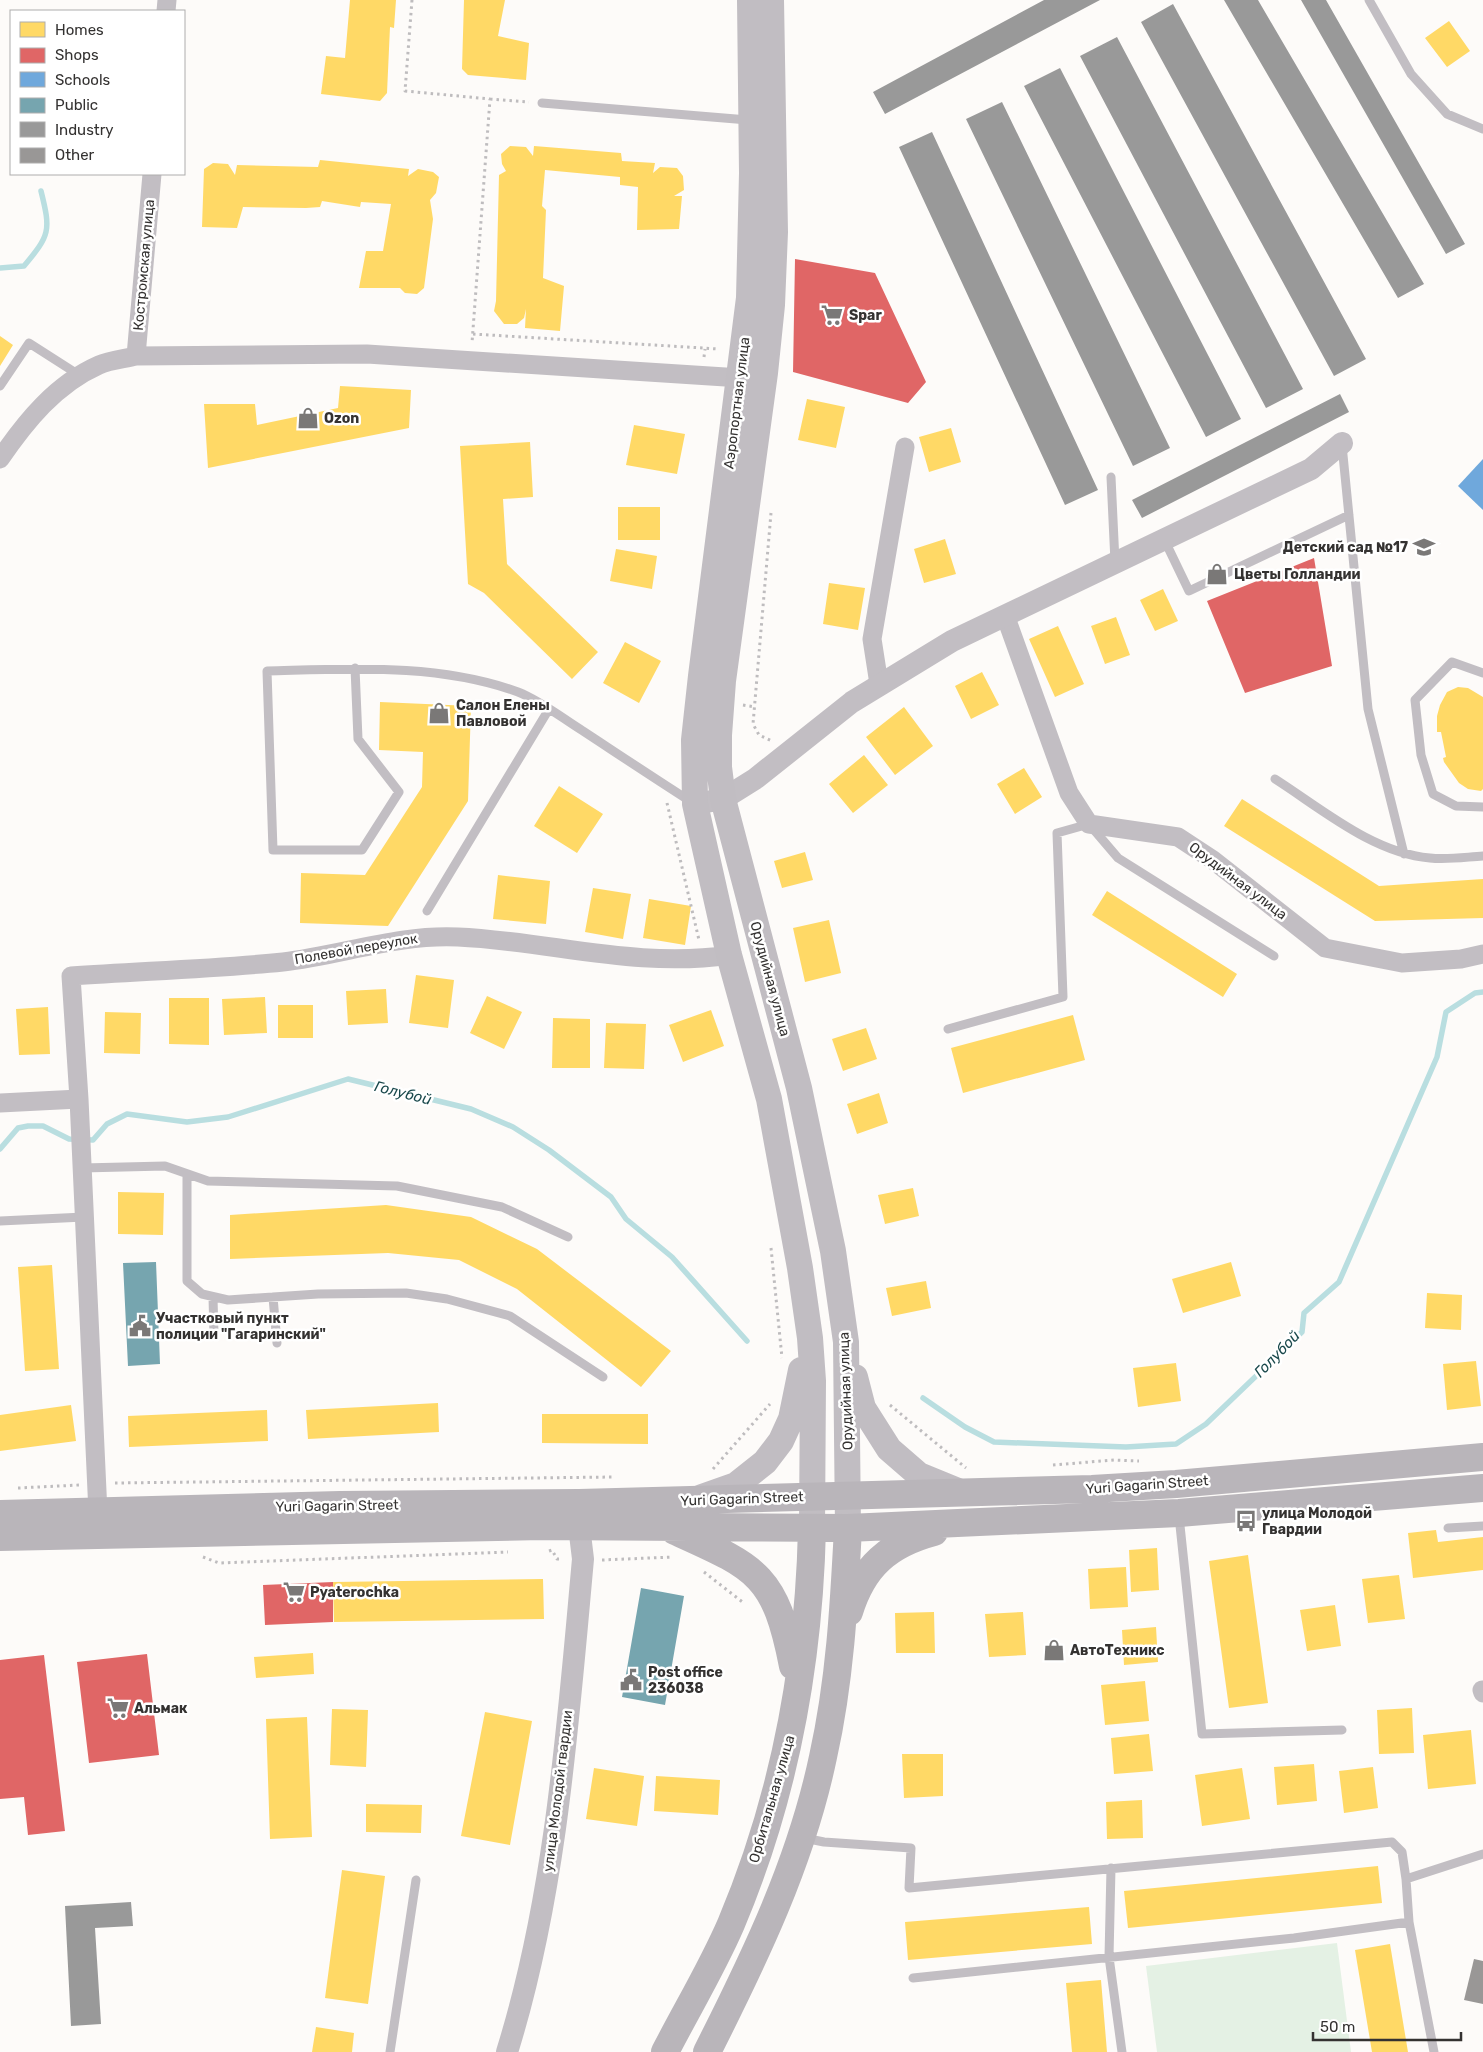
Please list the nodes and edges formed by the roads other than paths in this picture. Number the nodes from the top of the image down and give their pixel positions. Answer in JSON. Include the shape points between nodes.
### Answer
{"nodes":[{"id":1,"x":750,"y":0,"type":"edge"},
{"id":2,"x":771,"y":0,"type":"edge"},
{"id":3,"x":1369,"y":0,"type":"edge"},
{"id":4,"x":542,"y":103,"type":"road end"},
{"id":5,"x":752,"y":120,"type":"junction"},
{"id":6,"x":1483,"y":129,"type":"edge"},
{"id":7,"x":152,"y":175,"type":"edge"},
{"id":8,"x":136,"y":356,"type":"junction"},
{"id":9,"x":79,"y":376,"type":"junction"},
{"id":10,"x":741,"y":378,"type":"junction"},
{"id":11,"x":0,"y":386,"type":"edge"},
{"id":12,"x":1342,"y":443,"type":"joint"},
{"id":13,"x":906,"y":447,"type":"dead end"},
{"id":14,"x":0,"y":459,"type":"edge"},
{"id":15,"x":1111,"y":477,"type":"dead end"},
{"id":16,"x":1349,"y":515,"type":"junction"},
{"id":17,"x":1164,"y":539,"type":"junction"},
{"id":18,"x":1116,"y":562,"type":"junction"},
{"id":19,"x":1005,"y":615,"type":"junction"},
{"id":20,"x":355,"y":668,"type":"junction"},
{"id":21,"x":1483,"y":673,"type":"edge"},
{"id":22,"x":879,"y":684,"type":"junction"},
{"id":23,"x":549,"y":709,"type":"junction"},
{"id":24,"x":1275,"y":780,"type":"dead end"},
{"id":25,"x":723,"y":799,"type":"junction"},
{"id":26,"x":695,"y":804,"type":"junction"},
{"id":27,"x":1483,"y":807,"type":"edge"},
{"id":28,"x":1089,"y":824,"type":"junction"},
{"id":29,"x":1404,"y":854,"type":"junction"},
{"id":30,"x":1483,"y":856,"type":"edge"},
{"id":31,"x":427,"y":910,"type":"dead end"},
{"id":32,"x":1483,"y":954,"type":"edge"},
{"id":33,"x":730,"y":955,"type":"junction"},
{"id":34,"x":1274,"y":956,"type":"dead end"},
{"id":35,"x":948,"y":1029,"type":"dead end"},
{"id":36,"x":79,"y":1099,"type":"junction"},
{"id":37,"x":0,"y":1102,"type":"edge"},
{"id":38,"x":82,"y":1163,"type":"junction"},
{"id":39,"x":187,"y":1174,"type":"junction"},
{"id":40,"x":84,"y":1217,"type":"junction"},
{"id":41,"x":0,"y":1221,"type":"edge"},
{"id":42,"x":568,"y":1237,"type":"dead end"},
{"id":43,"x":213,"y":1296,"type":"junction"},
{"id":44,"x":273,"y":1297,"type":"junction"},
{"id":45,"x":214,"y":1336,"type":"dead end"},
{"id":46,"x":810,"y":1338,"type":"junction"},
{"id":47,"x":846,"y":1342,"type":"junction"},
{"id":48,"x":277,"y":1343,"type":"dead end"},
{"id":49,"x":603,"y":1377,"type":"dead end"},
{"id":50,"x":1483,"y":1456,"type":"edge"},
{"id":51,"x":966,"y":1482,"type":"junction"},
{"id":52,"x":1483,"y":1488,"type":"edge"},
{"id":53,"x":848,"y":1496,"type":"junction"},
{"id":54,"x":812,"y":1497,"type":"junction"},
{"id":55,"x":695,"y":1500,"type":"junction"},
{"id":56,"x":98,"y":1513,"type":"junction"},
{"id":57,"x":1179,"y":1513,"type":"junction"},
{"id":58,"x":0,"y":1514,"type":"edge"},
{"id":59,"x":966,"y":1522,"type":"junction"},
{"id":60,"x":579,"y":1526,"type":"junction"},
{"id":61,"x":1483,"y":1526,"type":"edge"},
{"id":62,"x":665,"y":1527,"type":"junction"},
{"id":63,"x":812,"y":1528,"type":"junction"},
{"id":64,"x":848,"y":1528,"type":"junction"},
{"id":65,"x":1448,"y":1528,"type":"dead end"},
{"id":66,"x":0,"y":1537,"type":"edge"},
{"id":67,"x":842,"y":1633,"type":"junction"},
{"id":68,"x":1482,"y":1690,"type":"edge"},
{"id":69,"x":1483,"y":1694,"type":"edge"},
{"id":70,"x":798,"y":1696,"type":"junction"},
{"id":71,"x":1342,"y":1730,"type":"dead end"},
{"id":72,"x":802,"y":1838,"type":"junction"},
{"id":73,"x":1483,"y":1854,"type":"edge"},
{"id":74,"x":1111,"y":1868,"type":"junction"},
{"id":75,"x":1406,"y":1879,"type":"junction"},
{"id":76,"x":416,"y":1880,"type":"dead end"},
{"id":77,"x":1409,"y":1922,"type":"junction"},
{"id":78,"x":1109,"y":1957,"type":"junction"},
{"id":79,"x":912,"y":1978,"type":"dead end"},
{"id":80,"x":390,"y":2052,"type":"edge"},
{"id":81,"x":507,"y":2052,"type":"edge"},
{"id":82,"x":665,"y":2052,"type":"edge"},
{"id":83,"x":707,"y":2052,"type":"edge"},
{"id":84,"x":1122,"y":2052,"type":"edge"},
{"id":85,"x":1434,"y":2052,"type":"edge"}],
"edges":[{"from":1,"to":5,"type":"main road","name":"Аэропортная улица"},
{"from":2,"to":25,"type":"main road","name":"Аэропортная улица","via":[[775,232],[772,305],[768,355],[722,681],[719,743]]},
{"from":3,"to":6,"type":"lane","via":[[1411,74],[1447,114]]},
{"from":4,"to":5,"type":"lane"},
{"from":5,"to":10,"type":"main road","name":"Аэропортная улица","via":[[751,248]]},
{"from":7,"to":8,"type":"street","name":"Костромская улица"},
{"from":8,"to":9,"type":"street","via":[[100,365]]},
{"from":8,"to":10,"type":"street","via":[[367,354]]},
{"from":9,"to":11,"type":"lane","via":[[29,343]]},
{"from":9,"to":14,"type":"street","via":[[40,408]]},
{"from":10,"to":26,"type":"main road","name":"Аэропортная улица","via":[[694,740]]},
{"from":12,"to":16,"type":"lane"},
{"from":12,"to":17,"type":"street","via":[[1311,469]]},
{"from":13,"to":22,"type":"street","via":[[872,639]]},
{"from":15,"to":18,"type":"lane"},
{"from":16,"to":17,"type":"lane","via":[[1189,591]]},
{"from":16,"to":29,"type":"lane","via":[[1368,709]]},
{"from":17,"to":18,"type":"street"},
{"from":18,"to":19,"type":"street"},
{"from":19,"to":22,"type":"street","via":[[952,641]]},
{"from":19,"to":28,"type":"street","via":[[1069,793]]},
{"from":20,"to":20,"type":"lane","via":[[267,671],[273,850],[362,850],[399,792],[358,739]]},
{"from":20,"to":23,"type":"lane","via":[[450,674],[520,693]]},
{"from":21,"to":27,"type":"lane","via":[[1452,662],[1415,700],[1422,755],[1434,794],[1456,806]]},
{"from":22,"to":25,"type":"street","via":[[755,779]]},
{"from":23,"to":26,"type":"lane"},
{"from":23,"to":31,"type":"lane"},
{"from":24,"to":29,"type":"lane","via":[[1376,844]]},
{"from":25,"to":26,"type":"street"},
{"from":25,"to":47,"type":"main road","name":"Орудийная улица","via":[[799,1088],[833,1251]]},
{"from":26,"to":33,"type":"main road"},
{"from":28,"to":32,"type":"street","name":"Орудийная улица","via":[[1178,837],[1213,860],[1325,948],[1402,963]]},
{"from":28,"to":34,"type":"lane","via":[[1118,858]]},
{"from":28,"to":35,"type":"lane","via":[[1057,833],[1063,997]]},
{"from":29,"to":30,"type":"lane","via":[[1431,859]]},
{"from":33,"to":36,"type":"street","name":"Полевой переулок","via":[[703,959],[632,958],[459,937],[414,937],[284,962],[71,976]]},
{"from":33,"to":46,"type":"main road","via":[[769,1099]]},
{"from":36,"to":37,"type":"street"},
{"from":36,"to":38,"type":"street"},
{"from":38,"to":39,"type":"lane","via":[[164,1166]]},
{"from":38,"to":40,"type":"street"},
{"from":39,"to":42,"type":"lane","via":[[208,1181],[407,1188],[502,1206]]},
{"from":39,"to":43,"type":"lane","via":[[187,1281],[202,1294]]},
{"from":40,"to":41,"type":"lane"},
{"from":40,"to":56,"type":"street"},
{"from":43,"to":44,"type":"lane","via":[[228,1300]]},
{"from":43,"to":45,"type":"lane"},
{"from":44,"to":48,"type":"lane"},
{"from":44,"to":49,"type":"lane","via":[[406,1293],[447,1299],[510,1316]]},
{"from":46,"to":54,"type":"main road"},
{"from":46,"to":55,"type":"main road","via":[[792,1419],[781,1441],[765,1462],[736,1485]]},
{"from":47,"to":51,"type":"main road","via":[[863,1408],[889,1449],[919,1475]]},
{"from":47,"to":53,"type":"main road","name":"Орудийная улица"},
{"from":50,"to":51,"type":"main road","name":"Yuri Gagarin Street","via":[[1092,1489]]},
{"from":51,"to":53,"type":"main road","name":"Yuri Gagarin Street"},
{"from":52,"to":57,"type":"main road","name":"Yuri Gagarin Street"},
{"from":53,"to":54,"type":"main road","name":"Yuri Gagarin Street"},
{"from":53,"to":64,"type":"main road","name":"Орудийная улица"},
{"from":54,"to":55,"type":"main road","name":"Yuri Gagarin Street"},
{"from":54,"to":63,"type":"main road"},
{"from":55,"to":56,"type":"main road","name":"Yuri Gagarin Street","via":[[340,1505]]},
{"from":56,"to":58,"type":"main road","name":"Yuri Gagarin Street"},
{"from":57,"to":59,"type":"main road","name":"Yuri Gagarin Street"},
{"from":57,"to":71,"type":"lane","via":[[1202,1734]]},
{"from":59,"to":64,"type":"main road","name":"Yuri Gagarin Street"},
{"from":59,"to":67,"type":"main road","via":[[912,1538],[888,1550],[871,1567],[859,1587]]},
{"from":60,"to":62,"type":"main road","name":"Yuri Gagarin Street"},
{"from":60,"to":66,"type":"main road","name":"Yuri Gagarin Street"},
{"from":60,"to":81,"type":"street","name":"улица Молодой гвардии","via":[[583,1559],[553,1844],[524,1996]]},
{"from":61,"to":65,"type":"lane"},
{"from":62,"to":63,"type":"main road","name":"Yuri Gagarin Street"},
{"from":62,"to":70,"type":"main road","via":[[725,1553],[751,1569],[765,1584],[774,1597],[786,1632]]},
{"from":63,"to":64,"type":"main road","name":"Yuri Gagarin Street"},
{"from":63,"to":70,"type":"main road","name":"Орбитальная улица"},
{"from":64,"to":67,"type":"main road"},
{"from":67,"to":72,"type":"main road","via":[[823,1757]]},
{"from":68,"to":69,"type":"street"},
{"from":70,"to":82,"type":"main road","name":"Орбитальная улица","via":[[776,1794],[750,1877],[708,1972]]},
{"from":72,"to":74,"type":"lane","via":[[911,1848],[909,1888]]},
{"from":72,"to":83,"type":"main road","via":[[772,1918]]},
{"from":73,"to":75,"type":"lane"},
{"from":74,"to":75,"type":"lane","via":[[1392,1842],[1402,1852]]},
{"from":74,"to":78,"type":"lane"},
{"from":75,"to":77,"type":"lane"},
{"from":76,"to":80,"type":"lane"},
{"from":77,"to":78,"type":"lane","via":[[1294,1938]]},
{"from":77,"to":85,"type":"lane"},
{"from":78,"to":79,"type":"lane"},
{"from":78,"to":84,"type":"lane"}]}
